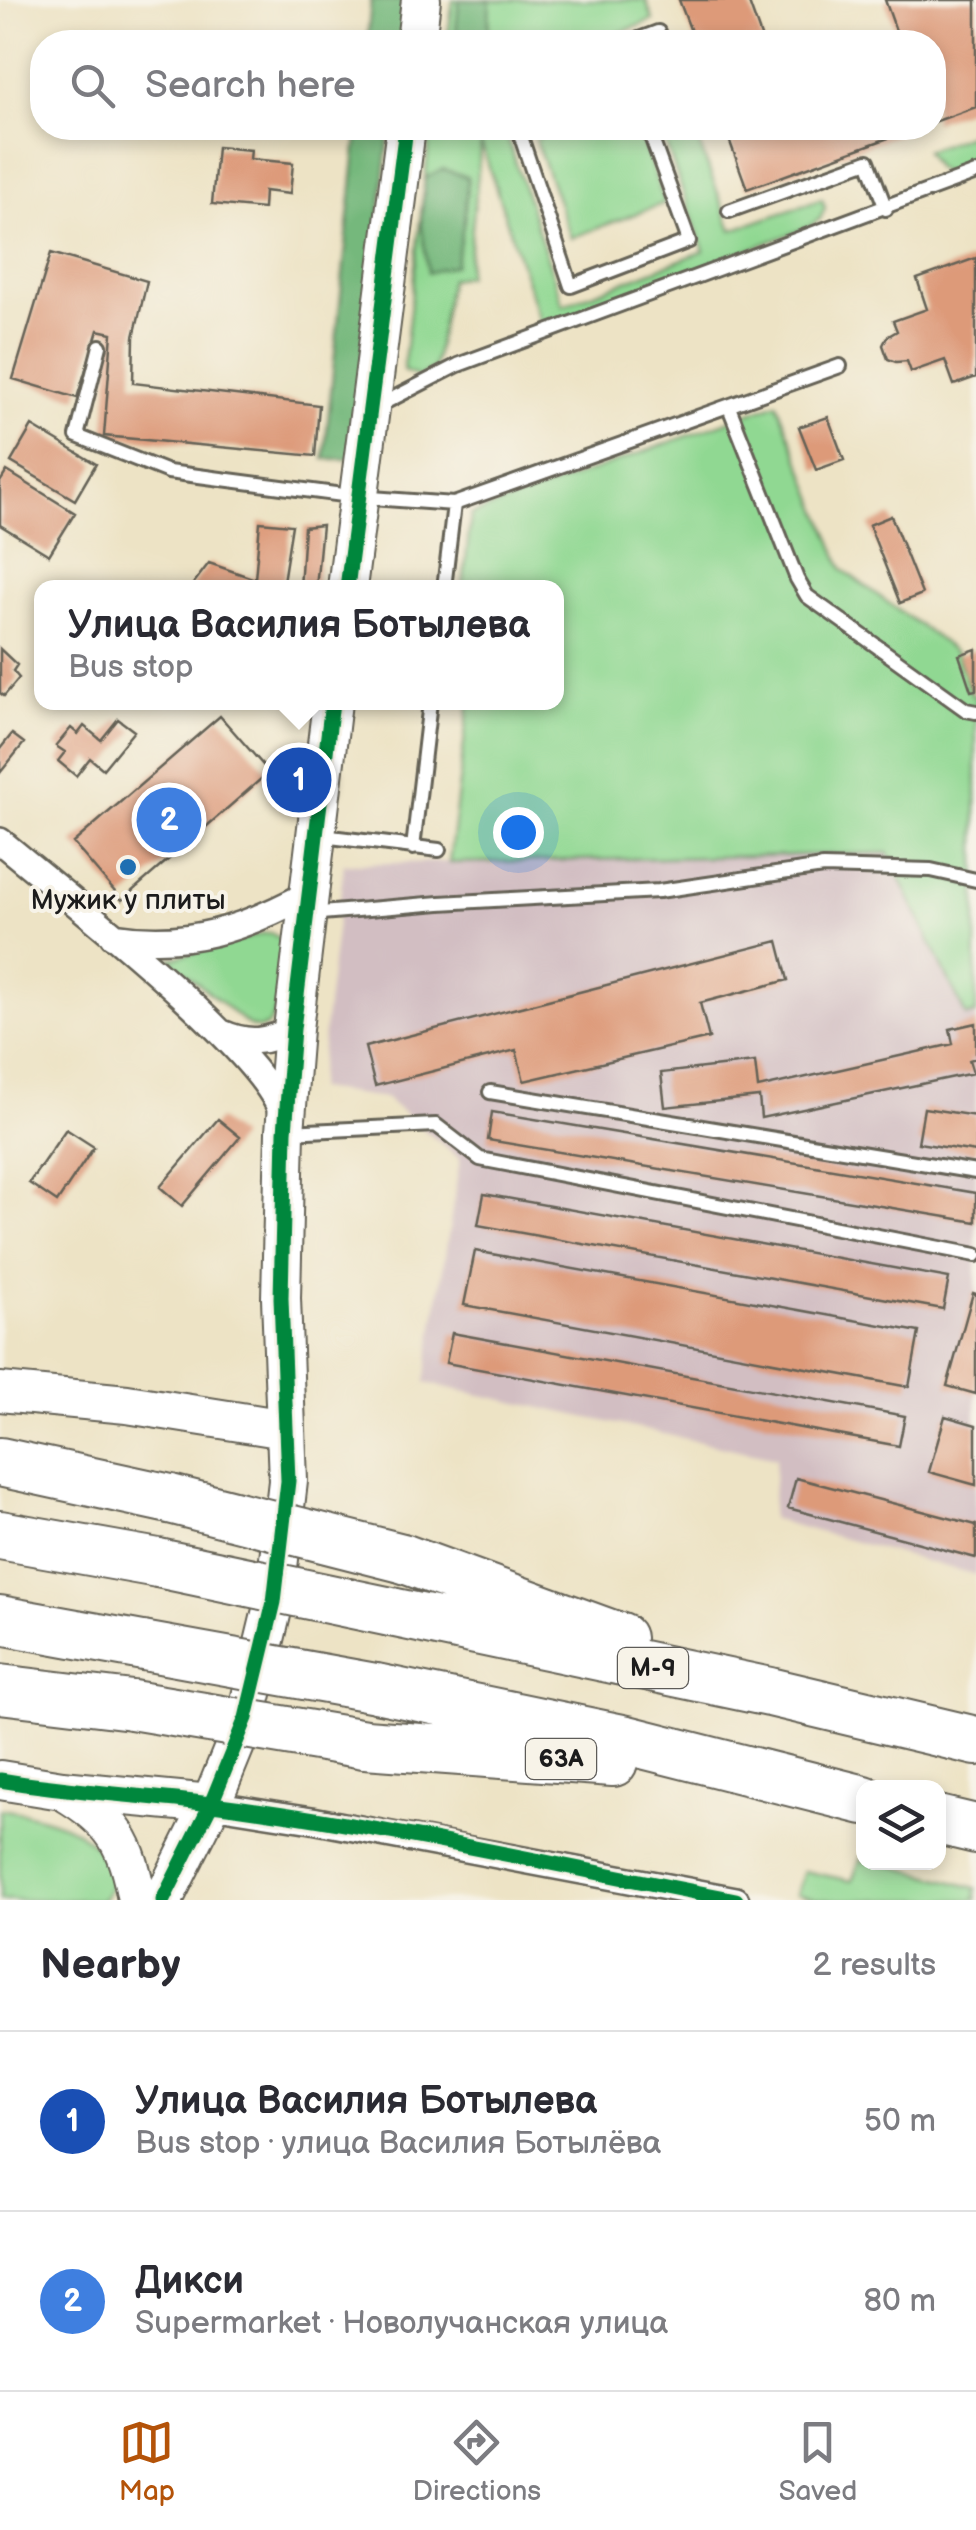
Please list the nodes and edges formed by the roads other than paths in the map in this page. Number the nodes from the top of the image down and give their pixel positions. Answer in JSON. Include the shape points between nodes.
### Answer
{"nodes":[{"id":1,"x":420,"y":0,"type":"edge"},
{"id":2,"x":417,"y":30,"type":"edge"},
{"id":3,"x":409,"y":140,"type":"edge"},
{"id":4,"x":522,"y":140,"type":"edge"},
{"id":5,"x":652,"y":140,"type":"edge"},
{"id":6,"x":976,"y":173,"type":"edge"},
{"id":7,"x":886,"y":209,"type":"junction"},
{"id":8,"x":729,"y":211,"type":"dead end"},
{"id":9,"x":100,"y":346,"type":"dead end"},
{"id":10,"x":840,"y":366,"type":"dead end"},
{"id":11,"x":729,"y":407,"type":"junction"},
{"id":12,"x":371,"y":410,"type":"junction"},
{"id":13,"x":358,"y":496,"type":"junction"},
{"id":14,"x":454,"y":504,"type":"junction"},
{"id":15,"x":348,"y":580,"type":"edge"},
{"id":16,"x":445,"y":580,"type":"edge"},
{"id":17,"x":331,"y":710,"type":"edge"},
{"id":18,"x":429,"y":710,"type":"edge"},
{"id":19,"x":976,"y":712,"type":"edge"},
{"id":20,"x":315,"y":835,"type":"junction"},
{"id":21,"x":0,"y":840,"type":"edge"},
{"id":22,"x":413,"y":848,"type":"junction"},
{"id":23,"x":438,"y":850,"type":"dead end"},
{"id":24,"x":976,"y":880,"type":"edge"},
{"id":25,"x":307,"y":904,"type":"junction"},
{"id":26,"x":113,"y":936,"type":"junction"},
{"id":27,"x":293,"y":1029,"type":"junction"},
{"id":28,"x":222,"y":1033,"type":"junction"},
{"id":29,"x":490,"y":1092,"type":"dead end"},
{"id":30,"x":285,"y":1132,"type":"junction"},
{"id":31,"x":976,"y":1172,"type":"edge"},
{"id":32,"x":976,"y":1254,"type":"edge"},
{"id":33,"x":0,"y":1392,"type":"edge"},
{"id":34,"x":285,"y":1429,"type":"junction"},
{"id":35,"x":0,"y":1462,"type":"edge"},
{"id":36,"x":0,"y":1535,"type":"edge"},
{"id":37,"x":0,"y":1620,"type":"edge"},
{"id":38,"x":0,"y":1689,"type":"edge"},
{"id":39,"x":770,"y":1692,"type":"junction"},
{"id":40,"x":976,"y":1741,"type":"edge"},
{"id":41,"x":756,"y":1773,"type":"junction"},
{"id":42,"x":0,"y":1780,"type":"edge"},
{"id":43,"x":62,"y":1790,"type":"junction"},
{"id":44,"x":856,"y":1798,"type":"edge"},
{"id":45,"x":211,"y":1804,"type":"junction"},
{"id":46,"x":946,"y":1822,"type":"edge"},
{"id":47,"x":976,"y":1829,"type":"edge"},
{"id":48,"x":137,"y":1900,"type":"edge"},
{"id":49,"x":163,"y":1900,"type":"edge"},
{"id":50,"x":736,"y":1900,"type":"edge"}],
"edges":[{"from":1,"to":2,"type":"street"},
{"from":3,"to":12,"type":"street"},
{"from":4,"to":5,"type":"lane","via":[[571,286],[689,241]]},
{"from":6,"to":7,"type":"lane"},
{"from":7,"to":8,"type":"lane","via":[[868,161]]},
{"from":7,"to":12,"type":"lane","via":[[458,365]]},
{"from":9,"to":13,"type":"lane","via":[[77,436],[168,472]]},
{"from":10,"to":11,"type":"lane"},
{"from":11,"to":14,"type":"lane"},
{"from":11,"to":19,"type":"lane","via":[[808,596]]},
{"from":12,"to":13,"type":"street"},
{"from":13,"to":14,"type":"lane"},
{"from":13,"to":15,"type":"street"},
{"from":14,"to":16,"type":"lane"},
{"from":17,"to":20,"type":"street"},
{"from":18,"to":22,"type":"lane"},
{"from":20,"to":22,"type":"lane"},
{"from":20,"to":25,"type":"street"},
{"from":21,"to":26,"type":"street"},
{"from":22,"to":23,"type":"lane"},
{"from":24,"to":25,"type":"lane","via":[[930,870],[822,867],[659,891]]},
{"from":25,"to":26,"type":"street","via":[[230,930],[147,942]]},
{"from":25,"to":27,"type":"street"},
{"from":26,"to":28,"type":"street"},
{"from":27,"to":28,"type":"street","via":[[256,1042]]},
{"from":27,"to":30,"type":"street"},
{"from":28,"to":30,"type":"street","via":[[273,1092]]},
{"from":29,"to":31,"type":"lane"},
{"from":30,"to":32,"type":"lane","via":[[436,1126],[480,1160]]},
{"from":30,"to":34,"type":"street"},
{"from":33,"to":34,"type":"street"},
{"from":34,"to":45,"type":"street","via":[[288,1481],[274,1602],[246,1718]]},
{"from":35,"to":39,"type":"highway","bridge":true,"via":[[402,1558]]},
{"from":36,"to":39,"type":"highway","number":"М-9","bridge":true},
{"from":37,"to":41,"type":"highway","bridge":true,"via":[[376,1688]]},
{"from":38,"to":41,"type":"highway","number":"63A","bridge":true,"via":[[365,1744]]},
{"from":39,"to":40,"type":"highway","number":"М-9"},
{"from":41,"to":44,"type":"highway"},
{"from":42,"to":43,"type":"street"},
{"from":43,"to":45,"type":"street"},
{"from":43,"to":48,"type":"street","via":[[108,1822],[124,1845]]},
{"from":45,"to":49,"type":"street"},
{"from":45,"to":50,"type":"street"},
{"from":46,"to":47,"type":"highway"}]}
